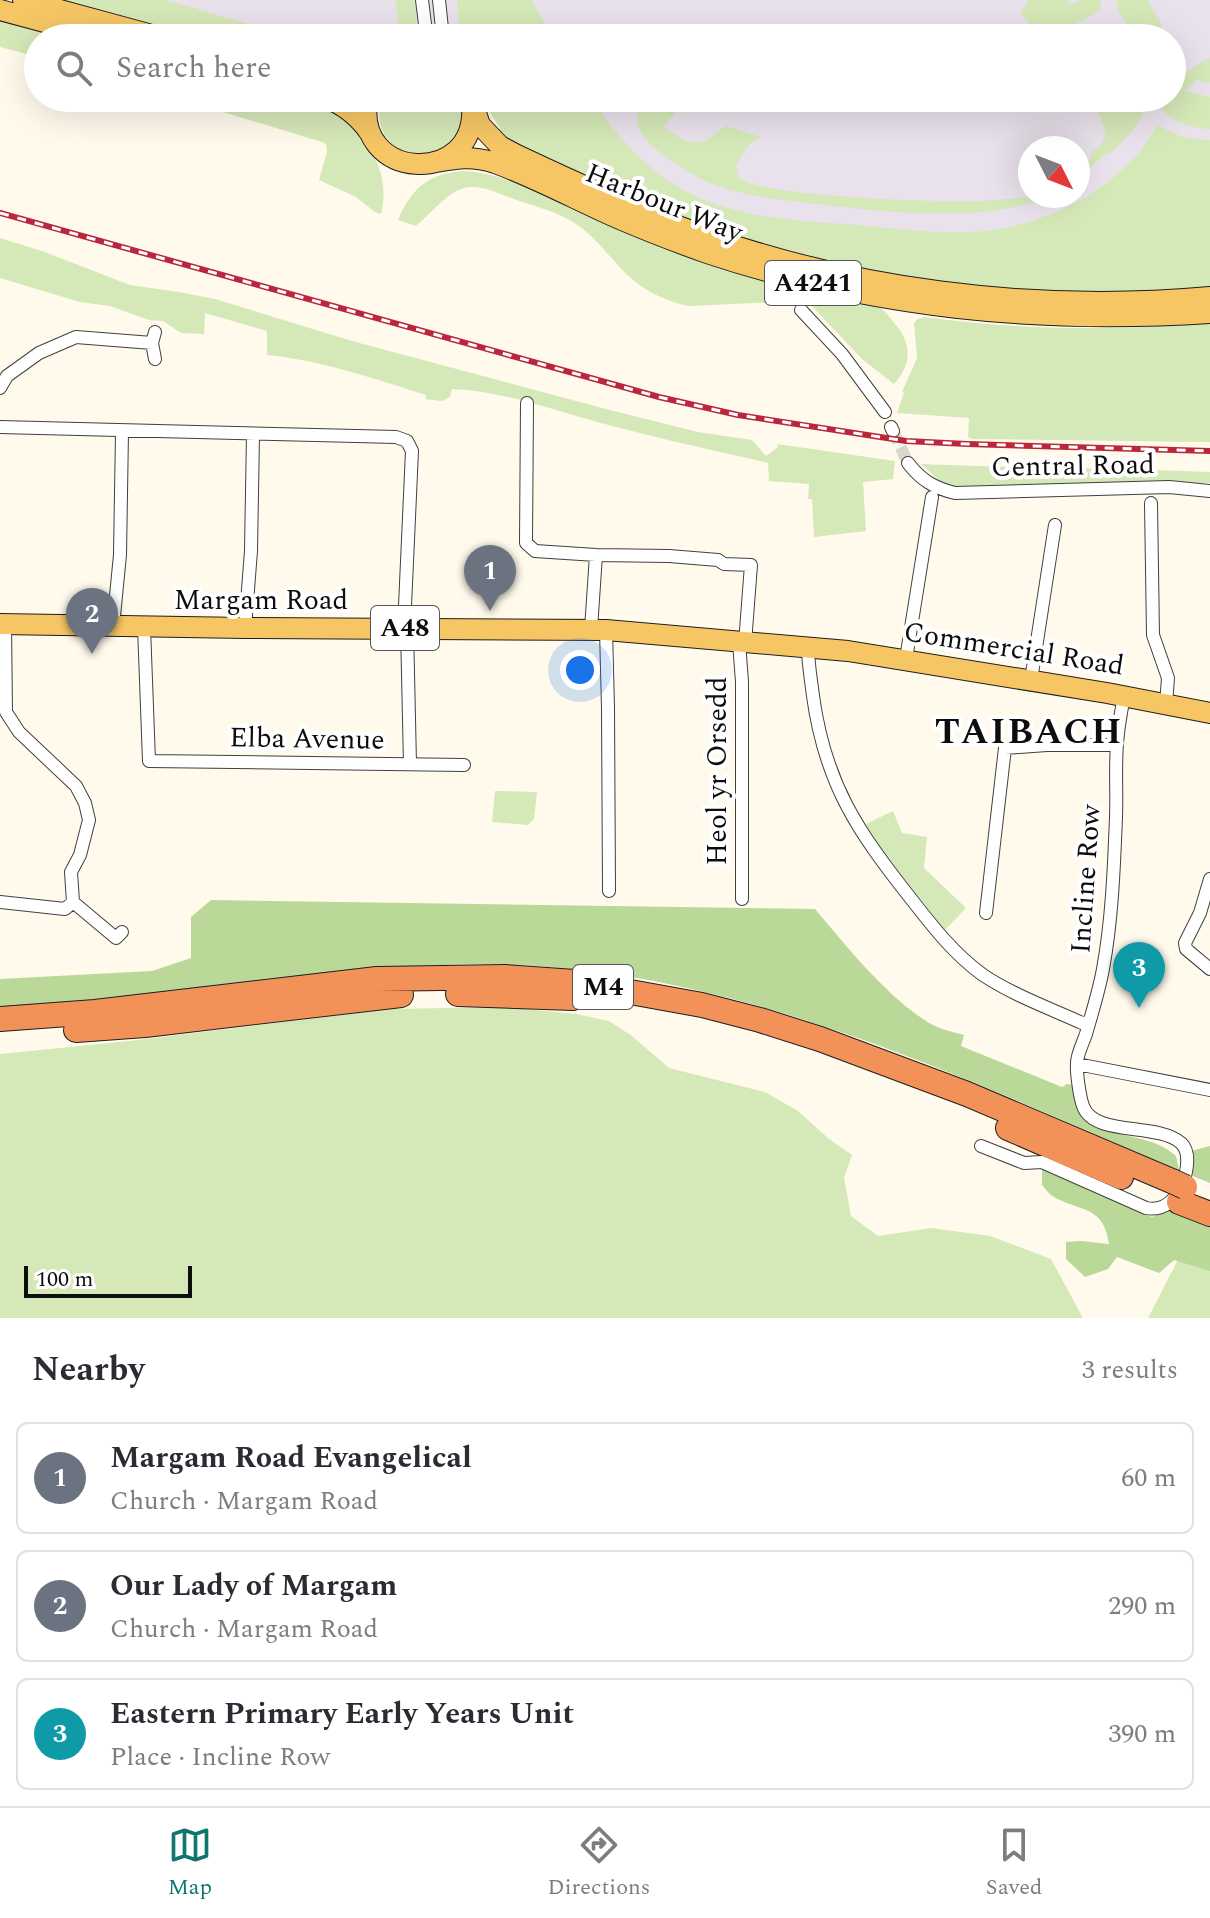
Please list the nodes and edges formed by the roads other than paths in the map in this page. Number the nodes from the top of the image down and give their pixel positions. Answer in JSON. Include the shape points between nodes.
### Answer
{"nodes":[{"id":1,"x":23,"y":0,"type":"edge"},
{"id":2,"x":422,"y":0,"type":"edge"},
{"id":3,"x":439,"y":0,"type":"edge"},
{"id":4,"x":0,"y":10,"type":"edge"},
{"id":5,"x":52,"y":24,"type":"edge"},
{"id":6,"x":111,"y":24,"type":"edge"},
{"id":7,"x":425,"y":24,"type":"edge"},
{"id":8,"x":442,"y":24,"type":"edge"},
{"id":9,"x":351,"y":112,"type":"edge"},
{"id":10,"x":367,"y":112,"type":"edge"},
{"id":11,"x":472,"y":112,"type":"edge"},
{"id":12,"x":476,"y":112,"type":"edge"},
{"id":13,"x":370,"y":133,"type":"junction"},
{"id":14,"x":436,"y":162,"type":"junction"},
{"id":15,"x":1210,"y":297,"type":"edge"},
{"id":16,"x":801,"y":310,"type":"dead end"},
{"id":17,"x":1210,"y":313,"type":"edge"},
{"id":18,"x":155,"y":359,"type":"dead end"},
{"id":19,"x":0,"y":388,"type":"edge"},
{"id":20,"x":527,"y":403,"type":"dead end"},
{"id":21,"x":885,"y":412,"type":"dead end"},
{"id":22,"x":0,"y":427,"type":"edge"},
{"id":23,"x":122,"y":432,"type":"junction"},
{"id":24,"x":253,"y":434,"type":"junction"},
{"id":25,"x":908,"y":463,"type":"tunnel mouth"},
{"id":26,"x":1210,"y":491,"type":"edge"},
{"id":27,"x":934,"y":493,"type":"junction"},
{"id":28,"x":1151,"y":503,"type":"dead end"},
{"id":29,"x":1055,"y":525,"type":"dead end"},
{"id":30,"x":596,"y":555,"type":"junction"},
{"id":31,"x":2,"y":624,"type":"edge"},
{"id":32,"x":113,"y":626,"type":"junction"},
{"id":33,"x":144,"y":627,"type":"junction"},
{"id":34,"x":245,"y":628,"type":"junction"},
{"id":35,"x":406,"y":628,"type":"junction"},
{"id":36,"x":598,"y":629,"type":"junction"},
{"id":37,"x":742,"y":642,"type":"junction"},
{"id":38,"x":808,"y":647,"type":"junction"},
{"id":39,"x":906,"y":659,"type":"junction"},
{"id":40,"x":1031,"y":680,"type":"junction"},
{"id":41,"x":1124,"y":696,"type":"junction"},
{"id":42,"x":1166,"y":704,"type":"junction"},
{"id":43,"x":1210,"y":713,"type":"edge"},
{"id":44,"x":1117,"y":745,"type":"junction"},
{"id":45,"x":410,"y":764,"type":"junction"},
{"id":46,"x":464,"y":765,"type":"dead end"},
{"id":47,"x":1210,"y":879,"type":"edge"},
{"id":48,"x":609,"y":891,"type":"dead end"},
{"id":49,"x":742,"y":899,"type":"dead end"},
{"id":50,"x":0,"y":902,"type":"edge"},
{"id":51,"x":73,"y":902,"type":"junction"},
{"id":52,"x":986,"y":913,"type":"dead end"},
{"id":53,"x":122,"y":932,"type":"dead end"},
{"id":54,"x":1210,"y":969,"type":"edge"},
{"id":55,"x":0,"y":1019,"type":"edge"},
{"id":56,"x":1089,"y":1022,"type":"junction"},
{"id":57,"x":0,"y":1034,"type":"edge"},
{"id":58,"x":1077,"y":1064,"type":"junction"},
{"id":59,"x":1210,"y":1090,"type":"edge"},
{"id":60,"x":981,"y":1146,"type":"dead end"},
{"id":61,"x":1176,"y":1192,"type":"junction"},
{"id":62,"x":1210,"y":1196,"type":"edge"},
{"id":63,"x":1210,"y":1214,"type":"edge"}],
"edges":[{"from":1,"to":6,"type":"main road"},
{"from":2,"to":7,"type":"street"},
{"from":3,"to":8,"type":"street"},
{"from":4,"to":5,"type":"main road"},
{"from":9,"to":13,"type":"main road","number":"A4241"},
{"from":10,"to":13,"type":"main road"},
{"from":11,"to":14,"type":"main road","number":"A4241","via":[[464,140]]},
{"from":12,"to":15,"type":"main road","name":"Harbour Way","number":"A4241","via":[[480,125],[500,146],[517,155],[679,227],[804,265],[909,287],[1014,299],[1143,302]]},
{"from":13,"to":14,"type":"main road","number":"A4241","via":[[398,160]]},
{"from":14,"to":17,"type":"main road","name":"Harbour Way","number":"A4241","via":[[476,158],[495,163],[706,253],[869,296],[1033,315]]},
{"from":16,"to":21,"type":"street"},
{"from":18,"to":19,"type":"street","via":[[154,338],[76,337],[39,353],[7,376]]},
{"from":20,"to":30,"type":"street","via":[[526,543],[535,551]]},
{"from":22,"to":23,"type":"street"},
{"from":23,"to":24,"type":"street"},
{"from":23,"to":32,"type":"street"},
{"from":24,"to":34,"type":"street"},
{"from":24,"to":35,"type":"street","via":[[407,441],[412,451]]},
{"from":25,"to":27,"type":"street"},
{"from":26,"to":27,"type":"street","name":"Central Road","via":[[1169,487]]},
{"from":27,"to":39,"type":"street"},
{"from":28,"to":42,"type":"street","via":[[1153,635],[1168,678]]},
{"from":29,"to":40,"type":"street"},
{"from":30,"to":36,"type":"street"},
{"from":30,"to":37,"type":"street","name":"Heol yr Orsedd","via":[[751,565]]},
{"from":31,"to":32,"type":"main road","name":"Margam Road","number":"A48"},
{"from":31,"to":51,"type":"street","via":[[6,712],[19,732],[76,786],[85,803],[89,820],[71,872]]},
{"from":32,"to":33,"type":"main road","name":"Margam Road","number":"A48"},
{"from":33,"to":34,"type":"main road","name":"Margam Road","number":"A48"},
{"from":33,"to":45,"type":"street","name":"Elba Avenue","via":[[149,761]]},
{"from":34,"to":35,"type":"main road","name":"Margam Road","number":"A48"},
{"from":35,"to":36,"type":"main road","name":"Margam Road","number":"A48"},
{"from":35,"to":45,"type":"street"},
{"from":36,"to":37,"type":"main road","name":"Margam Road","number":"A48"},
{"from":36,"to":48,"type":"street","via":[[608,708]]},
{"from":37,"to":38,"type":"main road","name":"Margam Road","number":"A48"},
{"from":37,"to":49,"type":"street","name":"Heol yr Orsedd"},
{"from":38,"to":39,"type":"main road","name":"Commercial Road","number":"A48"},
{"from":38,"to":56,"type":"street","via":[[828,764],[851,814],[885,866],[929,922],[982,974]]},
{"from":39,"to":40,"type":"main road","name":"Commercial Road","number":"A48"},
{"from":40,"to":41,"type":"main road","name":"Commercial Road","number":"A48"},
{"from":41,"to":42,"type":"main road","name":"Commercial Road","number":"A48"},
{"from":41,"to":44,"type":"street","name":"Incline Row"},
{"from":42,"to":43,"type":"main road","name":"Commercial Road","number":"A48"},
{"from":44,"to":52,"type":"street","via":[[1005,748]]},
{"from":44,"to":56,"type":"street","name":"Incline Row","via":[[1107,944]]},
{"from":45,"to":46,"type":"street","name":"Elba Avenue"},
{"from":47,"to":54,"type":"street","via":[[1185,943]]},
{"from":50,"to":51,"type":"street","via":[[65,909]]},
{"from":51,"to":53,"type":"street","via":[[116,938]]},
{"from":55,"to":61,"type":"highway","number":"M4","via":[[377,979],[575,982],[702,1005],[820,1039],[967,1094]]},
{"from":56,"to":58,"type":"street","name":"Incline Row"},
{"from":57,"to":61,"type":"highway","number":"M4","via":[[145,1025],[390,995],[579,998],[699,1019],[816,1052]]},
{"from":58,"to":59,"type":"street"},
{"from":58,"to":60,"type":"street","via":[[1083,1107],[1093,1120],[1159,1133],[1186,1148],[1188,1166],[1175,1199],[1155,1210],[1146,1208],[1042,1162],[1024,1163]]},
{"from":61,"to":62,"type":"highway","number":"M4"},
{"from":61,"to":63,"type":"highway","number":"M4"}]}
